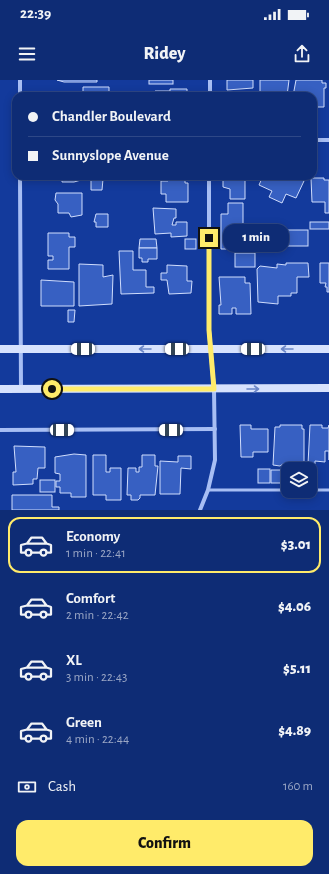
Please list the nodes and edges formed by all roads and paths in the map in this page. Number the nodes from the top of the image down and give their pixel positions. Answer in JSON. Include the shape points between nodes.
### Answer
{"nodes":[{"id":1,"x":20,"y":80,"type":"edge"},
{"id":2,"x":210,"y":80,"type":"edge"},
{"id":3,"x":20,"y":92,"type":"edge"},
{"id":4,"x":210,"y":92,"type":"edge"},
{"id":5,"x":317,"y":140,"type":"edge"},
{"id":6,"x":329,"y":140,"type":"edge"},
{"id":7,"x":20,"y":180,"type":"edge"},
{"id":8,"x":209,"y":180,"type":"edge"},
{"id":9,"x":0,"y":348,"type":"edge"},
{"id":10,"x":21,"y":348,"type":"junction"},
{"id":11,"x":212,"y":349,"type":"junction"},
{"id":12,"x":329,"y":349,"type":"edge"},
{"id":13,"x":329,"y":388,"type":"edge"},
{"id":14,"x":0,"y":389,"type":"edge"},
{"id":15,"x":21,"y":389,"type":"junction"},
{"id":16,"x":214,"y":389,"type":"junction"},
{"id":17,"x":215,"y":429,"type":"junction"},
{"id":18,"x":0,"y":430,"type":"edge"},
{"id":19,"x":208,"y":490,"type":"junction"},
{"id":20,"x":281,"y":490,"type":"edge"},
{"id":21,"x":317,"y":490,"type":"edge"},
{"id":22,"x":329,"y":490,"type":"edge"},
{"id":23,"x":200,"y":510,"type":"edge"}],
"edges":[{"from":1,"to":3,"type":"street"},
{"from":2,"to":4,"type":"street"},
{"from":5,"to":6,"type":"street"},
{"from":7,"to":10,"type":"street"},
{"from":8,"to":11,"type":"street","via":[[209,330]]},
{"from":9,"to":10,"type":"street"},
{"from":11,"to":10,"type":"street","one_way":true},
{"from":10,"to":15,"type":"street"},
{"from":12,"to":11,"type":"street","one_way":true},
{"from":11,"to":16,"type":"street"},
{"from":16,"to":13,"type":"street","one_way":true},
{"from":14,"to":15,"type":"street"},
{"from":15,"to":16,"type":"street"},
{"from":16,"to":17,"type":"street"},
{"from":17,"to":18,"type":"street"},
{"from":17,"to":19,"type":"street","via":[[215,460]]},
{"from":19,"to":20,"type":"lane"},
{"from":19,"to":23,"type":"street"},
{"from":21,"to":22,"type":"lane"}]}
